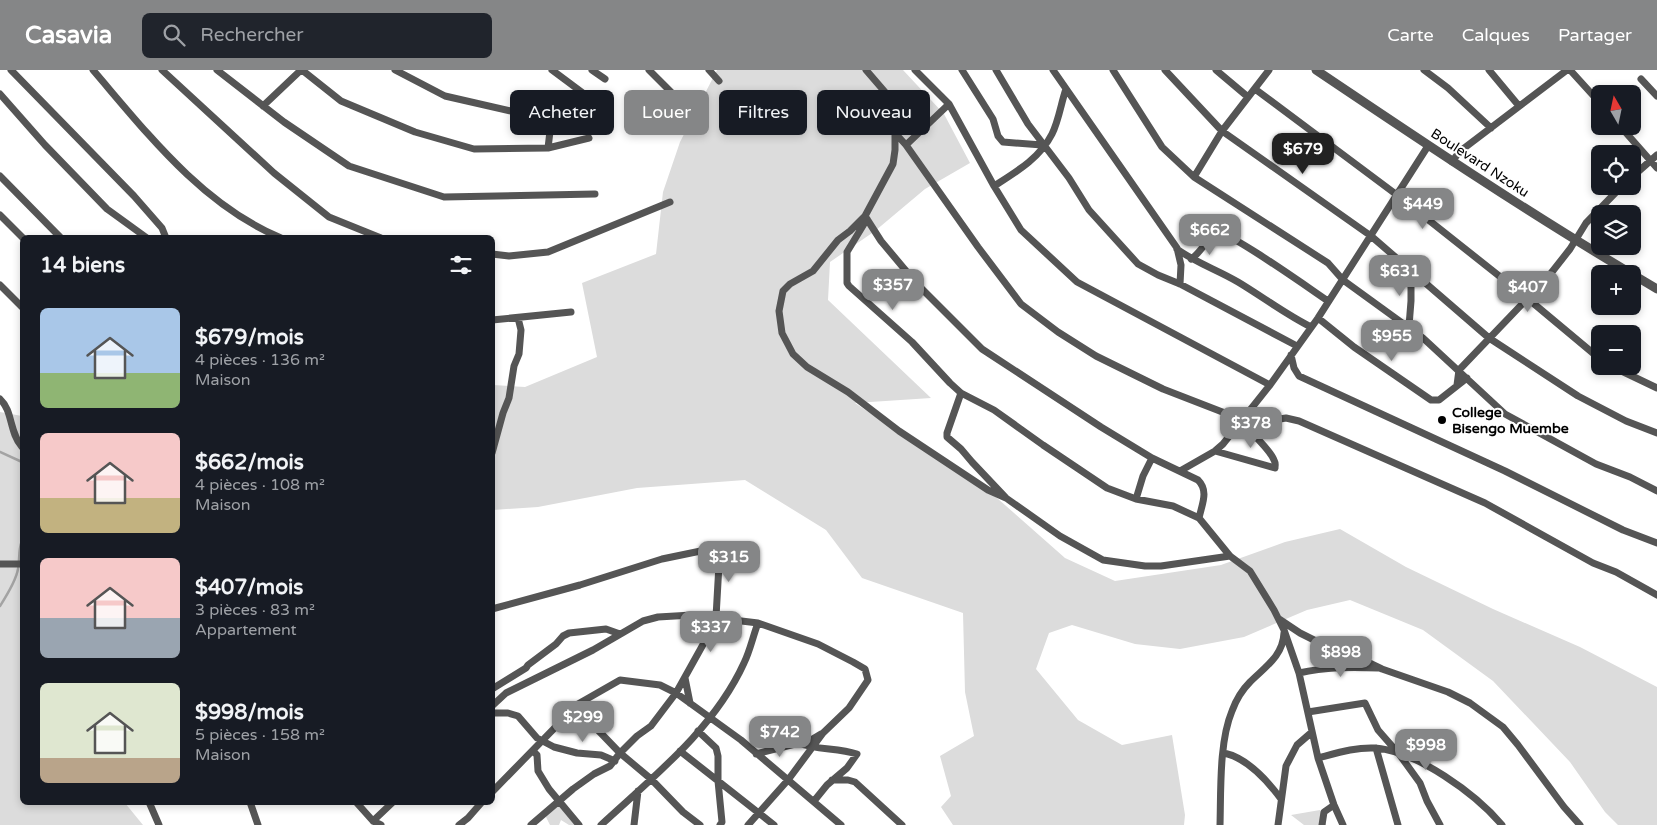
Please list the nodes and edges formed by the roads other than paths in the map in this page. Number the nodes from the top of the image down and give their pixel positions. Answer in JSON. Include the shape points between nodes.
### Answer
{"nodes":[{"id":1,"x":10,"y":70,"type":"edge"},
{"id":2,"x":93,"y":70,"type":"edge"},
{"id":3,"x":162,"y":70,"type":"edge"},
{"id":4,"x":217,"y":70,"type":"edge"},
{"id":5,"x":301,"y":70,"type":"edge"},
{"id":6,"x":395,"y":70,"type":"edge"},
{"id":7,"x":552,"y":70,"type":"edge"},
{"id":8,"x":592,"y":70,"type":"edge"},
{"id":9,"x":649,"y":70,"type":"edge"},
{"id":10,"x":709,"y":70,"type":"edge"},
{"id":11,"x":866,"y":70,"type":"edge"},
{"id":12,"x":915,"y":70,"type":"edge"},
{"id":13,"x":962,"y":70,"type":"edge"},
{"id":14,"x":996,"y":70,"type":"edge"},
{"id":15,"x":1053,"y":70,"type":"edge"},
{"id":16,"x":1113,"y":70,"type":"edge"},
{"id":17,"x":1165,"y":70,"type":"edge"},
{"id":18,"x":1216,"y":70,"type":"edge"},
{"id":19,"x":1269,"y":70,"type":"edge"},
{"id":20,"x":1316,"y":70,"type":"edge"},
{"id":21,"x":1424,"y":70,"type":"edge"},
{"id":22,"x":1489,"y":70,"type":"edge"},
{"id":23,"x":1568,"y":70,"type":"edge"},
{"id":24,"x":605,"y":79,"type":"dead end"},
{"id":25,"x":1641,"y":79,"type":"dead end"},
{"id":26,"x":719,"y":81,"type":"dead end"},
{"id":27,"x":1066,"y":89,"type":"junction"},
{"id":28,"x":1254,"y":89,"type":"junction"},
{"id":29,"x":579,"y":90,"type":"edge"},
{"id":30,"x":669,"y":90,"type":"edge"},
{"id":31,"x":883,"y":90,"type":"edge"},
{"id":32,"x":0,"y":94,"type":"edge"},
{"id":33,"x":1591,"y":94,"type":"edge"},
{"id":34,"x":1657,"y":96,"type":"edge"},
{"id":35,"x":1248,"y":97,"type":"junction"},
{"id":36,"x":949,"y":104,"type":"junction"},
{"id":37,"x":263,"y":106,"type":"junction"},
{"id":38,"x":1519,"y":106,"type":"junction"},
{"id":39,"x":1491,"y":128,"type":"junction"},
{"id":40,"x":1222,"y":132,"type":"junction"},
{"id":41,"x":895,"y":135,"type":"edge"},
{"id":42,"x":897,"y":135,"type":"edge"},
{"id":43,"x":1628,"y":135,"type":"edge"},
{"id":44,"x":589,"y":138,"type":"dead end"},
{"id":45,"x":906,"y":145,"type":"junction"},
{"id":46,"x":1043,"y":146,"type":"junction"},
{"id":47,"x":1428,"y":146,"type":"junction"},
{"id":48,"x":548,"y":148,"type":"junction"},
{"id":49,"x":1657,"y":155,"type":"edge"},
{"id":50,"x":1452,"y":162,"type":"junction"},
{"id":51,"x":1650,"y":162,"type":"junction"},
{"id":52,"x":1657,"y":168,"type":"edge"},
{"id":53,"x":1641,"y":170,"type":"edge"},
{"id":54,"x":0,"y":176,"type":"edge"},
{"id":55,"x":1194,"y":177,"type":"junction"},
{"id":56,"x":994,"y":186,"type":"junction"},
{"id":57,"x":595,"y":194,"type":"dead end"},
{"id":58,"x":1397,"y":195,"type":"junction"},
{"id":59,"x":1613,"y":195,"type":"edge"},
{"id":60,"x":670,"y":202,"type":"dead end"},
{"id":61,"x":0,"y":215,"type":"edge"},
{"id":62,"x":866,"y":218,"type":"junction"},
{"id":63,"x":20,"y":235,"type":"edge"},
{"id":64,"x":58,"y":235,"type":"edge"},
{"id":65,"x":143,"y":235,"type":"edge"},
{"id":66,"x":165,"y":235,"type":"edge"},
{"id":67,"x":275,"y":235,"type":"edge"},
{"id":68,"x":374,"y":235,"type":"edge"},
{"id":69,"x":1371,"y":236,"type":"junction"},
{"id":70,"x":1574,"y":240,"type":"junction"},
{"id":71,"x":1177,"y":248,"type":"junction"},
{"id":72,"x":495,"y":254,"type":"edge"},
{"id":73,"x":1191,"y":259,"type":"junction"},
{"id":74,"x":1617,"y":265,"type":"edge"},
{"id":75,"x":1410,"y":269,"type":"junction"},
{"id":76,"x":1641,"y":279,"type":"edge"},
{"id":77,"x":1343,"y":280,"type":"junction"},
{"id":78,"x":1180,"y":284,"type":"junction"},
{"id":79,"x":0,"y":285,"type":"edge"},
{"id":80,"x":1657,"y":289,"type":"edge"},
{"id":81,"x":1527,"y":298,"type":"junction"},
{"id":82,"x":1328,"y":301,"type":"junction"},
{"id":83,"x":20,"y":305,"type":"edge"},
{"id":84,"x":572,"y":312,"type":"dead end"},
{"id":85,"x":518,"y":318,"type":"junction"},
{"id":86,"x":1318,"y":318,"type":"junction"},
{"id":87,"x":495,"y":320,"type":"edge"},
{"id":88,"x":1408,"y":326,"type":"junction"},
{"id":89,"x":1310,"y":327,"type":"junction"},
{"id":90,"x":1489,"y":338,"type":"junction"},
{"id":91,"x":1297,"y":346,"type":"junction"},
{"id":92,"x":1591,"y":351,"type":"edge"},
{"id":93,"x":1291,"y":354,"type":"junction"},
{"id":94,"x":1459,"y":370,"type":"junction"},
{"id":95,"x":1630,"y":375,"type":"edge"},
{"id":96,"x":1467,"y":378,"type":"junction"},
{"id":97,"x":1270,"y":385,"type":"junction"},
{"id":98,"x":1457,"y":385,"type":"junction"},
{"id":99,"x":1657,"y":388,"type":"edge"},
{"id":100,"x":961,"y":393,"type":"junction"},
{"id":101,"x":0,"y":399,"type":"edge"},
{"id":102,"x":1242,"y":423,"type":"junction"},
{"id":103,"x":1657,"y":433,"type":"edge"},
{"id":104,"x":495,"y":442,"type":"edge"},
{"id":105,"x":20,"y":443,"type":"edge"},
{"id":106,"x":1215,"y":451,"type":"junction"},
{"id":107,"x":1152,"y":458,"type":"junction"},
{"id":108,"x":1180,"y":471,"type":"junction"},
{"id":109,"x":1657,"y":492,"type":"edge"},
{"id":110,"x":1006,"y":498,"type":"junction"},
{"id":111,"x":1136,"y":498,"type":"junction"},
{"id":112,"x":1199,"y":518,"type":"junction"},
{"id":113,"x":1657,"y":543,"type":"edge"},
{"id":114,"x":1230,"y":556,"type":"junction"},
{"id":115,"x":0,"y":564,"type":"edge"},
{"id":116,"x":19,"y":564,"type":"edge"},
{"id":117,"x":1657,"y":595,"type":"edge"},
{"id":118,"x":495,"y":608,"type":"edge"},
{"id":119,"x":716,"y":617,"type":"junction"},
{"id":120,"x":1278,"y":619,"type":"junction"},
{"id":121,"x":758,"y":624,"type":"junction"},
{"id":122,"x":1284,"y":630,"type":"junction"},
{"id":123,"x":620,"y":634,"type":"junction"},
{"id":124,"x":1382,"y":668,"type":"junction"},
{"id":125,"x":1299,"y":673,"type":"junction"},
{"id":126,"x":685,"y":678,"type":"junction"},
{"id":127,"x":495,"y":687,"type":"edge"},
{"id":128,"x":676,"y":693,"type":"junction"},
{"id":129,"x":495,"y":703,"type":"edge"},
{"id":130,"x":578,"y":704,"type":"junction"},
{"id":131,"x":690,"y":704,"type":"junction"},
{"id":132,"x":495,"y":712,"type":"edge"},
{"id":133,"x":1308,"y":712,"type":"junction"},
{"id":134,"x":710,"y":717,"type":"junction"},
{"id":135,"x":698,"y":731,"type":"junction"},
{"id":136,"x":1312,"y":732,"type":"junction"},
{"id":137,"x":823,"y":733,"type":"junction"},
{"id":138,"x":542,"y":740,"type":"junction"},
{"id":139,"x":798,"y":743,"type":"junction"},
{"id":140,"x":812,"y":748,"type":"junction"},
{"id":141,"x":1376,"y":748,"type":"junction"},
{"id":142,"x":534,"y":751,"type":"junction"},
{"id":143,"x":680,"y":751,"type":"junction"},
{"id":144,"x":620,"y":753,"type":"junction"},
{"id":145,"x":1224,"y":753,"type":"junction"},
{"id":146,"x":756,"y":754,"type":"junction"},
{"id":147,"x":1399,"y":754,"type":"junction"},
{"id":148,"x":1318,"y":758,"type":"junction"},
{"id":149,"x":615,"y":761,"type":"junction"},
{"id":150,"x":651,"y":779,"type":"junction"},
{"id":151,"x":788,"y":780,"type":"junction"},
{"id":152,"x":832,"y":780,"type":"junction"},
{"id":153,"x":718,"y":781,"type":"junction"},
{"id":154,"x":495,"y":789,"type":"edge"},
{"id":155,"x":638,"y":791,"type":"junction"},
{"id":156,"x":1281,"y":799,"type":"junction"},
{"id":157,"x":560,"y":801,"type":"junction"},
{"id":158,"x":814,"y":801,"type":"junction"},
{"id":159,"x":150,"y":805,"type":"edge"},
{"id":160,"x":251,"y":805,"type":"edge"},
{"id":161,"x":359,"y":805,"type":"edge"},
{"id":162,"x":390,"y":805,"type":"edge"},
{"id":163,"x":479,"y":805,"type":"edge"},
{"id":164,"x":1334,"y":805,"type":"junction"},
{"id":165,"x":759,"y":812,"type":"junction"},
{"id":166,"x":373,"y":820,"type":"junction"},
{"id":167,"x":159,"y":825,"type":"edge"},
{"id":168,"x":258,"y":825,"type":"edge"},
{"id":169,"x":381,"y":825,"type":"edge"},
{"id":170,"x":459,"y":825,"type":"edge"},
{"id":171,"x":531,"y":825,"type":"edge"},
{"id":172,"x":579,"y":825,"type":"edge"},
{"id":173,"x":601,"y":825,"type":"edge"},
{"id":174,"x":634,"y":825,"type":"edge"},
{"id":175,"x":700,"y":825,"type":"edge"},
{"id":176,"x":720,"y":825,"type":"edge"},
{"id":177,"x":748,"y":825,"type":"edge"},
{"id":178,"x":774,"y":825,"type":"edge"},
{"id":179,"x":841,"y":825,"type":"edge"},
{"id":180,"x":902,"y":825,"type":"edge"},
{"id":181,"x":1220,"y":825,"type":"edge"},
{"id":182,"x":1278,"y":825,"type":"edge"},
{"id":183,"x":1322,"y":825,"type":"edge"},
{"id":184,"x":1343,"y":825,"type":"edge"},
{"id":185,"x":1398,"y":825,"type":"edge"},
{"id":186,"x":1440,"y":825,"type":"edge"},
{"id":187,"x":1502,"y":825,"type":"edge"},
{"id":188,"x":1580,"y":825,"type":"edge"}],
"edges":[{"from":1,"to":66,"type":"street","via":[[134,196]]},
{"from":2,"to":67,"type":"street","via":[[170,158],[222,203]]},
{"from":3,"to":68,"type":"street","via":[[274,173],[329,217]]},
{"from":4,"to":37,"type":"street"},
{"from":5,"to":37,"type":"street"},
{"from":5,"to":48,"type":"street","via":[[341,101],[415,132],[474,149]]},
{"from":6,"to":48,"type":"street","via":[[445,96],[550,120]]},
{"from":7,"to":29,"type":"street"},
{"from":8,"to":24,"type":"street"},
{"from":9,"to":30,"type":"street"},
{"from":10,"to":26,"type":"street"},
{"from":11,"to":31,"type":"street"},
{"from":12,"to":36,"type":"street"},
{"from":13,"to":46,"type":"street","via":[[993,119],[1003,142]]},
{"from":14,"to":46,"type":"street"},
{"from":15,"to":27,"type":"street"},
{"from":16,"to":55,"type":"street","via":[[1162,147]]},
{"from":17,"to":40,"type":"street"},
{"from":18,"to":35,"type":"street"},
{"from":19,"to":28,"type":"street"},
{"from":20,"to":47,"type":"street","name":"Boulevard Nzoku"},
{"from":21,"to":39,"type":"street"},
{"from":22,"to":38,"type":"street"},
{"from":23,"to":33,"type":"street"},
{"from":23,"to":38,"type":"street"},
{"from":25,"to":34,"type":"street"},
{"from":27,"to":46,"type":"street","via":[[1057,122]]},
{"from":27,"to":71,"type":"street"},
{"from":28,"to":35,"type":"street"},
{"from":28,"to":58,"type":"street"},
{"from":32,"to":65,"type":"street","via":[[107,209]]},
{"from":35,"to":40,"type":"street"},
{"from":36,"to":45,"type":"street"},
{"from":36,"to":56,"type":"street"},
{"from":37,"to":57,"type":"street","via":[[349,166],[444,197]]},
{"from":38,"to":39,"type":"street"},
{"from":39,"to":50,"type":"street","via":[[1459,152]]},
{"from":40,"to":55,"type":"street"},
{"from":40,"to":69,"type":"street"},
{"from":41,"to":62,"type":"street","via":[[893,164]]},
{"from":42,"to":45,"type":"street"},
{"from":43,"to":51,"type":"street"},
{"from":44,"to":48,"type":"street"},
{"from":45,"to":102,"type":"street","via":[[1021,304],[1096,356]]},
{"from":46,"to":56,"type":"street","via":[[1031,160]]},
{"from":46,"to":78,"type":"street","via":[[1089,210],[1138,264]]},
{"from":47,"to":50,"type":"street","name":"Boulevard Nzoku"},
{"from":47,"to":58,"type":"street"},
{"from":49,"to":51,"type":"street"},
{"from":50,"to":70,"type":"street","name":"Boulevard Nzoku"},
{"from":51,"to":52,"type":"street"},
{"from":51,"to":53,"type":"street"},
{"from":54,"to":64,"type":"street"},
{"from":55,"to":77,"type":"street","via":[[1328,263]]},
{"from":56,"to":97,"type":"street","via":[[1021,230],[1077,282]]},
{"from":58,"to":69,"type":"street"},
{"from":58,"to":81,"type":"street"},
{"from":59,"to":70,"type":"street"},
{"from":60,"to":72,"type":"street","via":[[548,252]]},
{"from":61,"to":63,"type":"street"},
{"from":62,"to":100,"type":"street","via":[[847,252],[849,286],[912,342]]},
{"from":62,"to":107,"type":"street","via":[[917,284],[982,349]]},
{"from":62,"to":110,"type":"street","via":[[838,240],[813,271],[783,291],[780,324],[787,344],[807,367],[848,392],[899,432],[988,490]]},
{"from":69,"to":75,"type":"street"},
{"from":69,"to":77,"type":"street"},
{"from":70,"to":74,"type":"street","name":"Boulevard Nzoku"},
{"from":70,"to":81,"type":"street","via":[[1564,257]]},
{"from":71,"to":73,"type":"street"},
{"from":71,"to":78,"type":"street","via":[[1181,265]]},
{"from":73,"to":82,"type":"street","via":[[1221,233]]},
{"from":73,"to":89,"type":"street","via":[[1240,283]]},
{"from":75,"to":88,"type":"street"},
{"from":75,"to":90,"type":"street"},
{"from":76,"to":80,"type":"street","name":"Boulevard Nzoku"},
{"from":77,"to":82,"type":"street"},
{"from":77,"to":88,"type":"street"},
{"from":78,"to":91,"type":"street"},
{"from":79,"to":83,"type":"street"},
{"from":81,"to":90,"type":"street"},
{"from":81,"to":92,"type":"street"},
{"from":82,"to":86,"type":"street"},
{"from":84,"to":85,"type":"street"},
{"from":85,"to":87,"type":"street"},
{"from":85,"to":104,"type":"street","via":[[521,330],[518,358]]},
{"from":86,"to":89,"type":"street"},
{"from":86,"to":98,"type":"street","via":[[1354,348],[1430,400],[1439,400]]},
{"from":88,"to":94,"type":"street"},
{"from":89,"to":91,"type":"street"},
{"from":90,"to":94,"type":"street"},
{"from":90,"to":103,"type":"street","via":[[1578,396]]},
{"from":91,"to":93,"type":"street"},
{"from":93,"to":97,"type":"street"},
{"from":93,"to":113,"type":"street","via":[[1299,376],[1505,471],[1623,530]]},
{"from":94,"to":96,"type":"street"},
{"from":94,"to":98,"type":"street"},
{"from":95,"to":99,"type":"street"},
{"from":96,"to":98,"type":"street"},
{"from":96,"to":109,"type":"street","via":[[1505,414],[1596,464]]},
{"from":97,"to":102,"type":"street"},
{"from":100,"to":110,"type":"street","via":[[947,436]]},
{"from":100,"to":111,"type":"street","via":[[994,410],[1107,488]]},
{"from":101,"to":105,"type":"street","via":[[6,406]]},
{"from":102,"to":106,"type":"street"},
{"from":102,"to":106,"type":"street","via":[[1272,457],[1274,468]]},
{"from":102,"to":117,"type":"street","via":[[1286,418],[1299,421],[1485,503]]},
{"from":106,"to":108,"type":"street"},
{"from":107,"to":108,"type":"street"},
{"from":107,"to":111,"type":"street"},
{"from":108,"to":112,"type":"street","via":[[1203,485],[1205,492]]},
{"from":110,"to":114,"type":"street","via":[[1060,536],[1103,560],[1161,566]]},
{"from":111,"to":112,"type":"street","via":[[1173,506]]},
{"from":112,"to":114,"type":"street"},
{"from":114,"to":120,"type":"street","via":[[1250,571]]},
{"from":115,"to":116,"type":"street"},
{"from":118,"to":119,"type":"street","via":[[662,559],[720,547]]},
{"from":119,"to":121,"type":"street"},
{"from":119,"to":123,"type":"street","via":[[658,617]]},
{"from":119,"to":126,"type":"street"},
{"from":120,"to":122,"type":"street"},
{"from":120,"to":124,"type":"street","via":[[1316,641]]},
{"from":121,"to":134,"type":"street","via":[[744,663]]},
{"from":121,"to":137,"type":"street","via":[[818,644],[867,672],[868,680],[849,708]]},
{"from":122,"to":125,"type":"street"},
{"from":122,"to":145,"type":"street","via":[[1274,660],[1239,696],[1226,728]]},
{"from":123,"to":127,"type":"street","via":[[606,629],[569,633],[526,668]]},
{"from":123,"to":129,"type":"street","via":[[506,693]]},
{"from":124,"to":125,"type":"street","via":[[1344,666]]},
{"from":124,"to":188,"type":"street","via":[[1448,692],[1470,703],[1503,728]]},
{"from":125,"to":133,"type":"street"},
{"from":126,"to":128,"type":"street"},
{"from":126,"to":131,"type":"street"},
{"from":128,"to":130,"type":"street","via":[[660,685],[620,680]]},
{"from":128,"to":131,"type":"street"},
{"from":128,"to":144,"type":"street","via":[[651,726]]},
{"from":130,"to":138,"type":"street"},
{"from":130,"to":144,"type":"street"},
{"from":131,"to":134,"type":"street"},
{"from":132,"to":138,"type":"street","via":[[518,716],[534,736]]},
{"from":133,"to":136,"type":"street"},
{"from":133,"to":147,"type":"street","via":[[1365,703],[1378,730]]},
{"from":134,"to":135,"type":"street"},
{"from":134,"to":146,"type":"street"},
{"from":135,"to":143,"type":"street"},
{"from":135,"to":153,"type":"street","via":[[716,748]]},
{"from":136,"to":148,"type":"street"},
{"from":136,"to":156,"type":"street","via":[[1297,745],[1286,766]]},
{"from":137,"to":139,"type":"street"},
{"from":137,"to":140,"type":"street"},
{"from":138,"to":142,"type":"street"},
{"from":138,"to":149,"type":"street","via":[[554,747],[601,755]]},
{"from":139,"to":140,"type":"street"},
{"from":139,"to":146,"type":"street"},
{"from":140,"to":151,"type":"street"},
{"from":140,"to":152,"type":"street","via":[[857,754]]},
{"from":141,"to":147,"type":"street"},
{"from":141,"to":148,"type":"street","via":[[1347,750]]},
{"from":141,"to":185,"type":"street"},
{"from":142,"to":154,"type":"street"},
{"from":142,"to":157,"type":"street","via":[[538,771]]},
{"from":143,"to":150,"type":"street"},
{"from":143,"to":153,"type":"street"},
{"from":144,"to":149,"type":"street"},
{"from":144,"to":150,"type":"street"},
{"from":145,"to":156,"type":"street","via":[[1238,758],[1255,771]]},
{"from":145,"to":181,"type":"street"},
{"from":146,"to":151,"type":"street"},
{"from":147,"to":186,"type":"street","via":[[1420,783]]},
{"from":147,"to":187,"type":"street","via":[[1436,770],[1457,784]]},
{"from":148,"to":164,"type":"street"},
{"from":149,"to":157,"type":"street"},
{"from":150,"to":155,"type":"street"},
{"from":150,"to":175,"type":"street"},
{"from":151,"to":158,"type":"street"},
{"from":151,"to":165,"type":"street"},
{"from":152,"to":158,"type":"street"},
{"from":152,"to":180,"type":"street","via":[[852,780]]},
{"from":153,"to":165,"type":"street"},
{"from":153,"to":176,"type":"street"},
{"from":155,"to":173,"type":"street"},
{"from":155,"to":174,"type":"street"},
{"from":156,"to":182,"type":"street"},
{"from":157,"to":171,"type":"street"},
{"from":157,"to":172,"type":"street"},
{"from":158,"to":179,"type":"street"},
{"from":159,"to":167,"type":"street"},
{"from":160,"to":168,"type":"street"},
{"from":161,"to":166,"type":"street"},
{"from":162,"to":166,"type":"street"},
{"from":163,"to":170,"type":"street"},
{"from":164,"to":183,"type":"street","via":[[1324,812]]},
{"from":164,"to":184,"type":"street"},
{"from":165,"to":177,"type":"street"},
{"from":165,"to":178,"type":"street"},
{"from":166,"to":169,"type":"street"}]}
